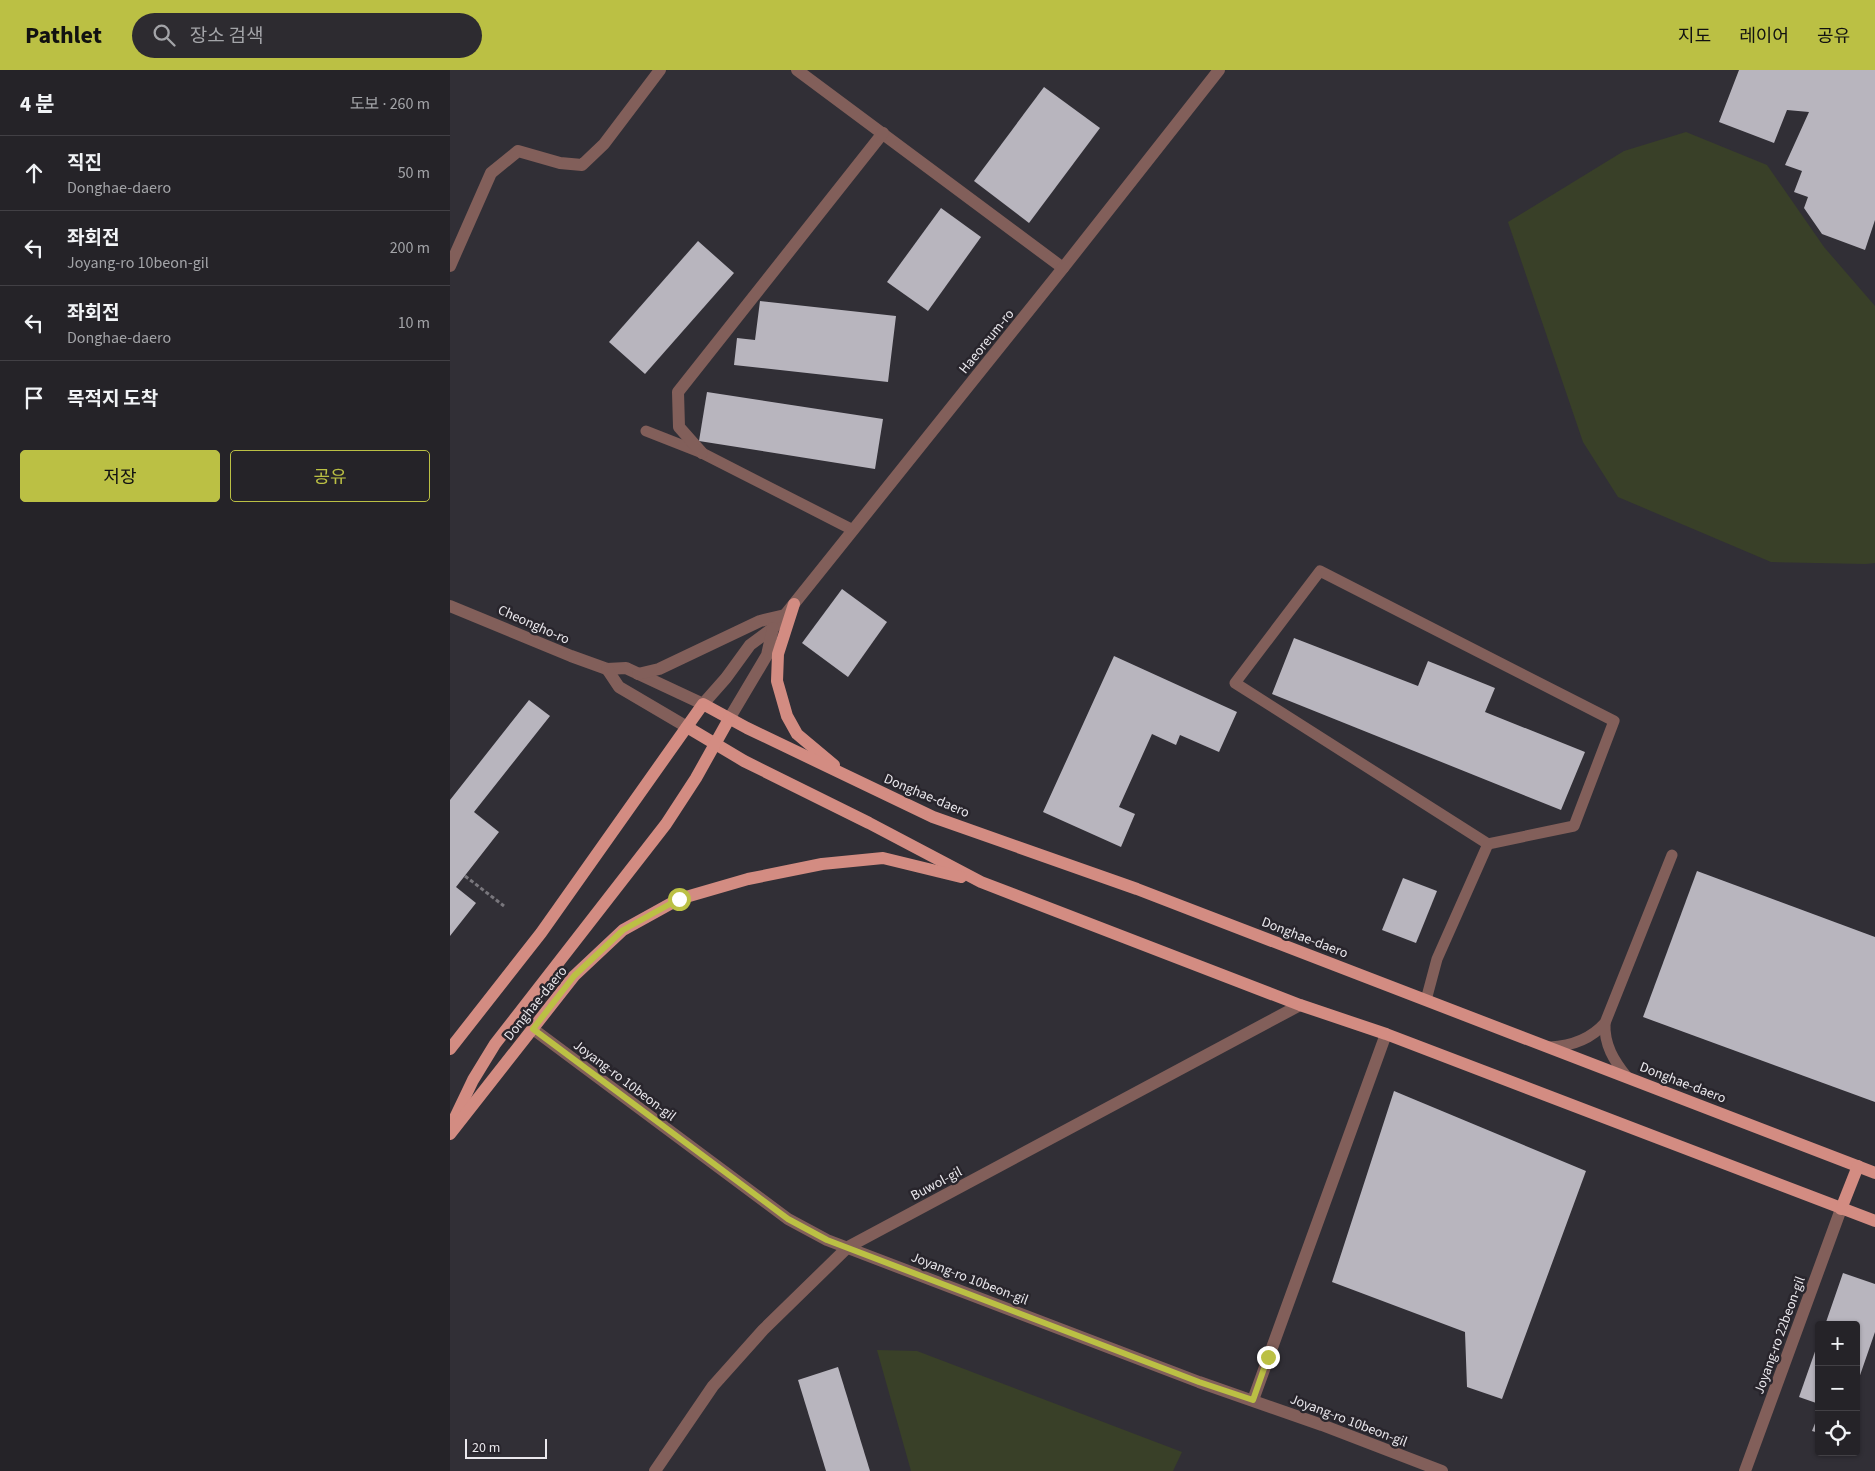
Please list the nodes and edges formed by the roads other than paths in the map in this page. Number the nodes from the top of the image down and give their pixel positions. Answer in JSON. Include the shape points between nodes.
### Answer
{"nodes":[{"id":1,"x":660,"y":70,"type":"edge"},
{"id":2,"x":797,"y":70,"type":"edge"},
{"id":3,"x":1219,"y":70,"type":"edge"},
{"id":4,"x":882,"y":133,"type":"junction"},
{"id":5,"x":450,"y":266,"type":"edge"},
{"id":6,"x":1063,"y":268,"type":"junction"},
{"id":7,"x":646,"y":431,"type":"dead end"},
{"id":8,"x":702,"y":453,"type":"junction"},
{"id":9,"x":853,"y":530,"type":"junction"},
{"id":10,"x":794,"y":604,"type":"junction"},
{"id":11,"x":450,"y":606,"type":"edge"},
{"id":12,"x":785,"y":615,"type":"junction"},
{"id":13,"x":773,"y":628,"type":"junction"},
{"id":14,"x":607,"y":669,"type":"junction"},
{"id":15,"x":638,"y":674,"type":"junction"},
{"id":16,"x":703,"y":704,"type":"junction"},
{"id":17,"x":730,"y":719,"type":"junction"},
{"id":18,"x":687,"y":727,"type":"junction"},
{"id":19,"x":716,"y":745,"type":"junction"},
{"id":20,"x":850,"y":777,"type":"junction"},
{"id":21,"x":1488,"y":844,"type":"junction"},
{"id":22,"x":1672,"y":855,"type":"dead end"},
{"id":23,"x":981,"y":882,"type":"junction"},
{"id":24,"x":1426,"y":1000,"type":"junction"},
{"id":25,"x":1300,"y":1005,"type":"junction"},
{"id":26,"x":1605,"y":1023,"type":"junction"},
{"id":27,"x":533,"y":1029,"type":"junction"},
{"id":28,"x":1386,"y":1034,"type":"junction"},
{"id":29,"x":1550,"y":1047,"type":"junction"},
{"id":30,"x":450,"y":1049,"type":"edge"},
{"id":31,"x":1627,"y":1077,"type":"junction"},
{"id":32,"x":450,"y":1127,"type":"edge"},
{"id":33,"x":450,"y":1134,"type":"edge"},
{"id":34,"x":1858,"y":1166,"type":"junction"},
{"id":35,"x":1875,"y":1172,"type":"edge"},
{"id":36,"x":1840,"y":1209,"type":"junction"},
{"id":37,"x":1875,"y":1221,"type":"edge"},
{"id":38,"x":848,"y":1247,"type":"junction"},
{"id":39,"x":1253,"y":1400,"type":"junction"},
{"id":40,"x":655,"y":1471,"type":"edge"},
{"id":41,"x":1442,"y":1471,"type":"edge"},
{"id":42,"x":1745,"y":1471,"type":"edge"}],
"edges":[{"from":1,"to":5,"type":"street","via":[[604,144],[582,166],[518,151],[491,173]]},
{"from":2,"to":4,"type":"street"},
{"from":3,"to":6,"type":"street","name":"Haeoreum-ro"},
{"from":4,"to":6,"type":"street"},
{"from":4,"to":8,"type":"street","via":[[678,392],[679,427]]},
{"from":6,"to":9,"type":"street","name":"Haeoreum-ro"},
{"from":7,"to":8,"type":"lane"},
{"from":8,"to":9,"type":"lane"},
{"from":9,"to":10,"type":"street","name":"Haeoreum-ro"},
{"from":10,"to":12,"type":"street","name":"Haeoreum-ro"},
{"from":10,"to":20,"type":"main road","via":[[778,654],[778,681],[787,716],[797,734]]},
{"from":11,"to":14,"type":"street","name":"Cheongho-ro"},
{"from":12,"to":13,"type":"street","name":"Haeoreum-ro"},
{"from":12,"to":15,"type":"street","via":[[760,621],[658,669]]},
{"from":13,"to":16,"type":"street","name":"Haeoreum-ro","via":[[750,645]]},
{"from":13,"to":17,"type":"street","via":[[767,655]]},
{"from":14,"to":15,"type":"street","name":"Cheongho-ro","via":[[626,668]]},
{"from":14,"to":18,"type":"street","via":[[619,687]]},
{"from":15,"to":16,"type":"street","name":"Cheongho-ro"},
{"from":16,"to":17,"type":"main road","name":"Donghae-daero"},
{"from":16,"to":18,"type":"main road"},
{"from":17,"to":19,"type":"main road","name":"Donghae-daero"},
{"from":17,"to":20,"type":"main road","name":"Donghae-daero"},
{"from":18,"to":19,"type":"main road","name":"Donghae-daero"},
{"from":18,"to":30,"type":"main road","via":[[541,933]]},
{"from":19,"to":23,"type":"main road","name":"Donghae-daero"},
{"from":19,"to":32,"type":"main road","name":"Donghae-daero","via":[[666,824],[495,1044]]},
{"from":20,"to":24,"type":"main road","name":"Donghae-daero","via":[[934,817],[1137,889]]},
{"from":21,"to":21,"type":"lane","via":[[1574,826],[1614,721],[1320,571],[1235,683]]},
{"from":21,"to":24,"type":"lane","via":[[1437,959]]},
{"from":22,"to":26,"type":"lane"},
{"from":23,"to":25,"type":"main road","name":"Donghae-daero"},
{"from":23,"to":27,"type":"main road","name":"Donghae-daero","via":[[883,858],[822,864],[679,899],[623,930],[574,976]]},
{"from":24,"to":29,"type":"main road","name":"Donghae-daero"},
{"from":25,"to":28,"type":"main road","name":"Donghae-daero"},
{"from":25,"to":38,"type":"street","name":"Buwol-gil"},
{"from":26,"to":29,"type":"lane","via":[[1578,1042]]},
{"from":26,"to":31,"type":"lane","via":[[1610,1053]]},
{"from":27,"to":33,"type":"main road","name":"Donghae-daero"},
{"from":27,"to":38,"type":"street","name":"Joyang-ro 10beon-gil","via":[[788,1219],[827,1240]]},
{"from":28,"to":36,"type":"main road","name":"Donghae-daero"},
{"from":28,"to":39,"type":"street"},
{"from":29,"to":31,"type":"main road","name":"Donghae-daero"},
{"from":31,"to":34,"type":"main road","name":"Donghae-daero"},
{"from":34,"to":35,"type":"main road","name":"Donghae-daero"},
{"from":34,"to":36,"type":"main road"},
{"from":36,"to":37,"type":"main road","name":"Donghae-daero"},
{"from":36,"to":42,"type":"street","name":"Joyang-ro 22beon-gil"},
{"from":38,"to":39,"type":"street","name":"Joyang-ro 10beon-gil"},
{"from":38,"to":40,"type":"street","name":"Buwol-gil","via":[[763,1330],[713,1386]]},
{"from":39,"to":41,"type":"street","name":"Joyang-ro 10beon-gil"}]}
